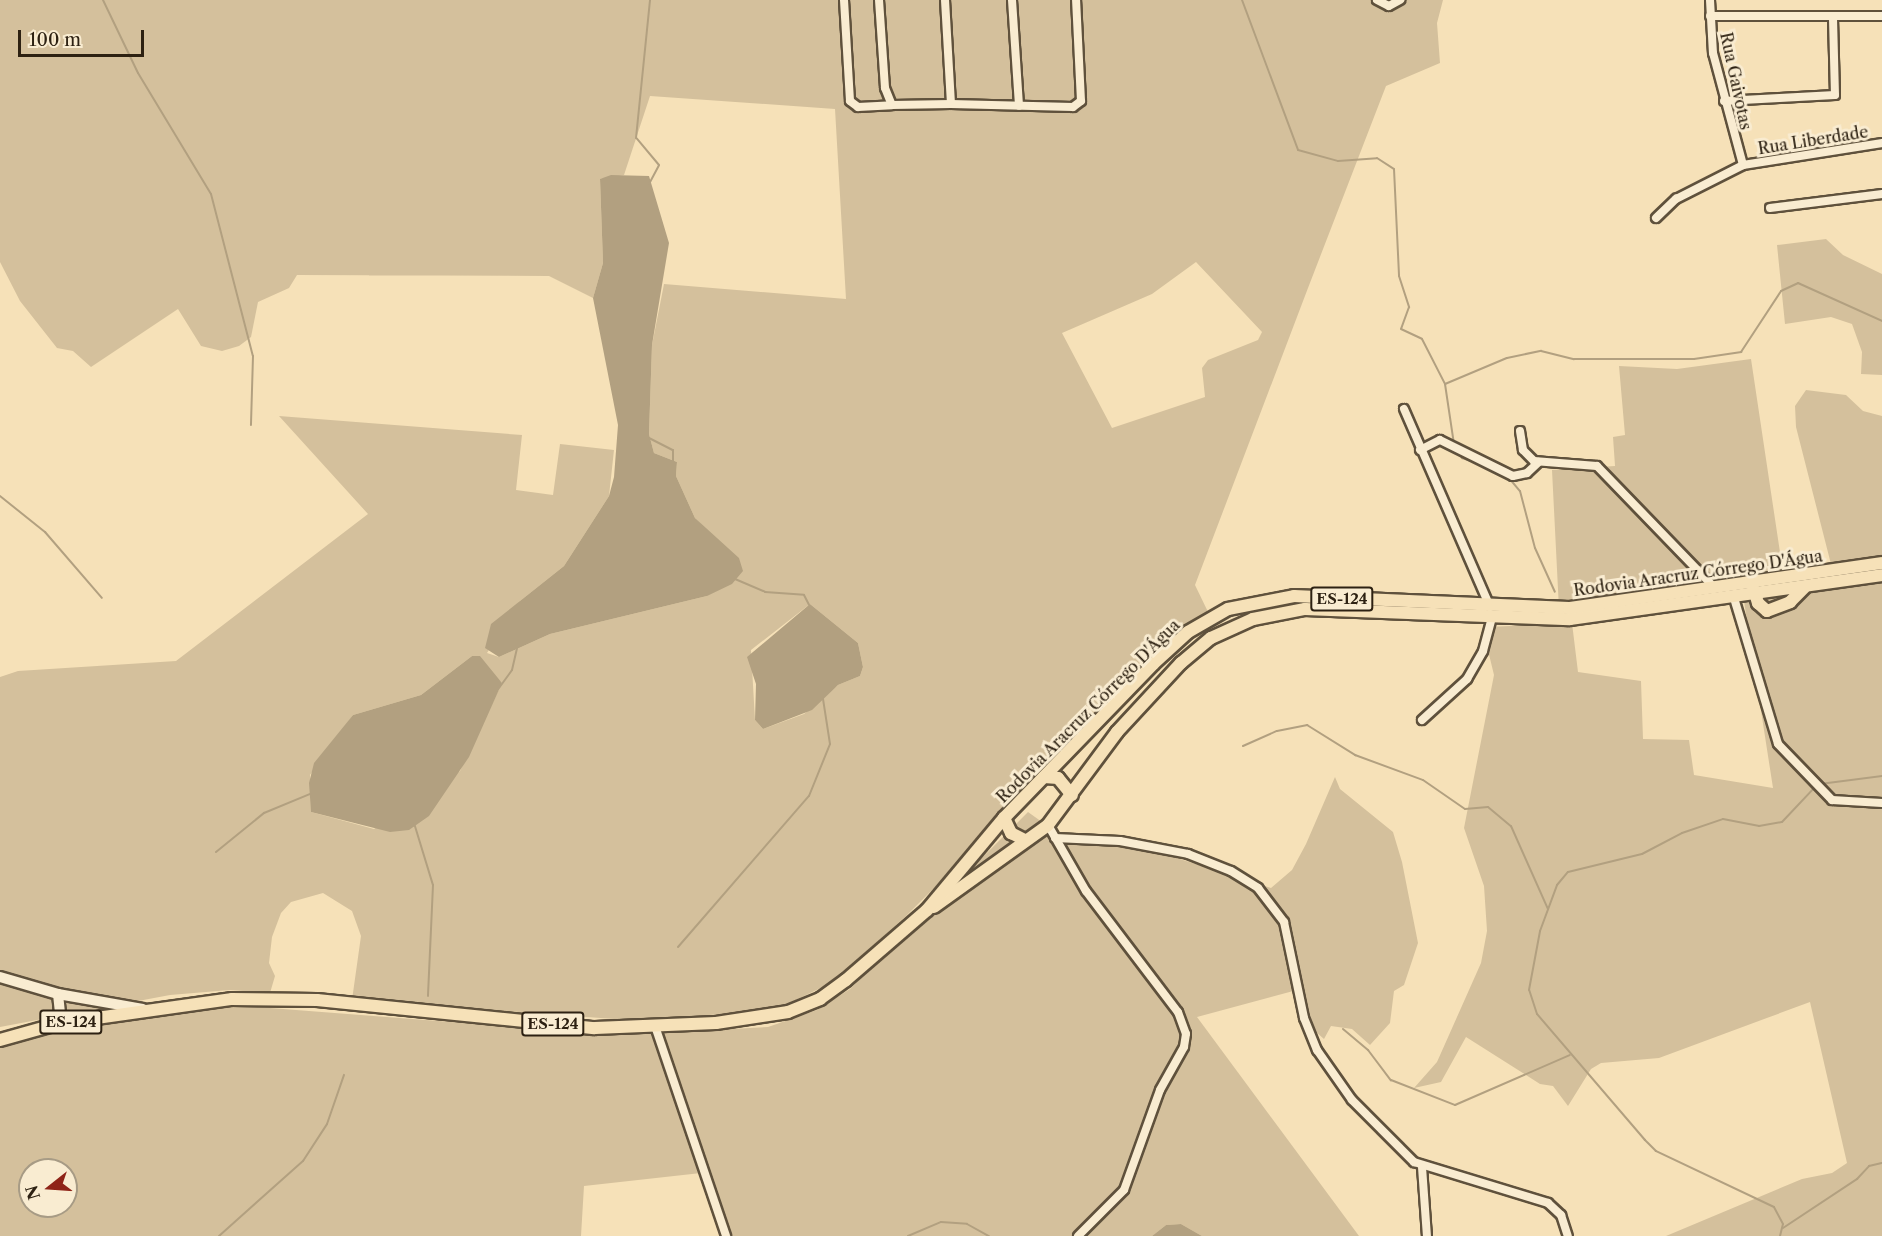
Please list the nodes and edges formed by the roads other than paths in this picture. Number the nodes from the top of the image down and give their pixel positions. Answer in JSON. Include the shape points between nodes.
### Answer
{"nodes":[{"id":1,"x":844,"y":0,"type":"edge"},
{"id":2,"x":879,"y":0,"type":"edge"},
{"id":3,"x":945,"y":0,"type":"edge"},
{"id":4,"x":1012,"y":0,"type":"edge"},
{"id":5,"x":1076,"y":0,"type":"edge"},
{"id":6,"x":1377,"y":0,"type":"edge"},
{"id":7,"x":1400,"y":0,"type":"edge"},
{"id":8,"x":1710,"y":0,"type":"edge"},
{"id":9,"x":1710,"y":16,"type":"junction"},
{"id":10,"x":1882,"y":16,"type":"edge"},
{"id":11,"x":1833,"y":17,"type":"junction"},
{"id":12,"x":1724,"y":101,"type":"junction"},
{"id":13,"x":951,"y":104,"type":"junction"},
{"id":14,"x":891,"y":105,"type":"junction"},
{"id":15,"x":1019,"y":106,"type":"junction"},
{"id":16,"x":1882,"y":143,"type":"edge"},
{"id":17,"x":1743,"y":165,"type":"junction"},
{"id":18,"x":1882,"y":194,"type":"edge"},
{"id":19,"x":1770,"y":208,"type":"dead end"},
{"id":20,"x":1656,"y":218,"type":"dead end"},
{"id":21,"x":1404,"y":409,"type":"dead end"},
{"id":22,"x":1520,"y":431,"type":"dead end"},
{"id":23,"x":1420,"y":450,"type":"junction"},
{"id":24,"x":1539,"y":462,"type":"junction"},
{"id":25,"x":1882,"y":563,"type":"edge"},
{"id":26,"x":1882,"y":575,"type":"edge"},
{"id":27,"x":1716,"y":589,"type":"junction"},
{"id":28,"x":1754,"y":590,"type":"junction"},
{"id":29,"x":1734,"y":598,"type":"junction"},
{"id":30,"x":1491,"y":613,"type":"junction"},
{"id":31,"x":1422,"y":720,"type":"dead end"},
{"id":32,"x":1044,"y":777,"type":"junction"},
{"id":33,"x":1072,"y":795,"type":"junction"},
{"id":34,"x":1882,"y":803,"type":"edge"},
{"id":35,"x":1004,"y":818,"type":"junction"},
{"id":36,"x":1048,"y":825,"type":"junction"},
{"id":37,"x":1056,"y":838,"type":"junction"},
{"id":38,"x":1025,"y":840,"type":"junction"},
{"id":39,"x":927,"y":910,"type":"junction"},
{"id":40,"x":1,"y":978,"type":"edge"},
{"id":41,"x":58,"y":994,"type":"junction"},
{"id":42,"x":144,"y":1010,"type":"junction"},
{"id":43,"x":61,"y":1023,"type":"junction"},
{"id":44,"x":655,"y":1026,"type":"junction"},
{"id":45,"x":0,"y":1040,"type":"edge"},
{"id":46,"x":1422,"y":1167,"type":"junction"},
{"id":47,"x":726,"y":1236,"type":"edge"},
{"id":48,"x":1078,"y":1236,"type":"edge"},
{"id":49,"x":1426,"y":1236,"type":"edge"},
{"id":50,"x":1568,"y":1236,"type":"edge"}],
"edges":[{"from":1,"to":14,"type":"street","via":[[850,101],[858,107]]},
{"from":2,"to":14,"type":"street","via":[[885,88]]},
{"from":3,"to":13,"type":"street"},
{"from":4,"to":15,"type":"street"},
{"from":5,"to":15,"type":"street","via":[[1081,101],[1073,107]]},
{"from":6,"to":7,"type":"street","via":[[1389,6]]},
{"from":8,"to":9,"type":"street","name":"Rua Gaivotas"},
{"from":9,"to":11,"type":"street"},
{"from":9,"to":12,"type":"street","name":"Rua Gaivotas"},
{"from":10,"to":11,"type":"street"},
{"from":11,"to":12,"type":"street","via":[[1835,95]]},
{"from":12,"to":17,"type":"street","name":"Rua Gaivotas"},
{"from":13,"to":14,"type":"street"},
{"from":13,"to":15,"type":"street"},
{"from":16,"to":17,"type":"street","name":"Rua Liberdade"},
{"from":17,"to":20,"type":"street","name":"Rua Liberdade","via":[[1676,200]]},
{"from":18,"to":19,"type":"street"},
{"from":21,"to":23,"type":"street"},
{"from":22,"to":24,"type":"street","via":[[1526,455]]},
{"from":23,"to":24,"type":"street","via":[[1440,440],[1513,476],[1527,473]]},
{"from":23,"to":30,"type":"street"},
{"from":24,"to":27,"type":"street","via":[[1598,466]]},
{"from":25,"to":28,"type":"main road","name":"Rodovia Aracruz Córrego D'Água","number":"ES-124"},
{"from":26,"to":28,"type":"main road","name":"Rodovia Aracruz Córrego D'Água","via":[[1804,588],[1773,610],[1762,608]]},
{"from":27,"to":28,"type":"main road","name":"Rodovia Aracruz Córrego D'Água","number":"ES-124"},
{"from":27,"to":30,"type":"main road","name":"Rodovia Aracruz Córrego D'Água","number":"ES-124","via":[[1591,607]]},
{"from":28,"to":29,"type":"main road","name":"Rodovia Aracruz Córrego D'Água","number":"ES-124"},
{"from":29,"to":30,"type":"main road","name":"Rodovia Aracruz Córrego D'Água","number":"ES-124","via":[[1570,619]]},
{"from":29,"to":34,"type":"street","via":[[1778,744],[1832,800]]},
{"from":30,"to":31,"type":"street","via":[[1483,651],[1467,679]]},
{"from":30,"to":32,"type":"main road","name":"Rodovia Aracruz Córrego D'Água","number":"ES-124","via":[[1294,596],[1228,609],[1178,639]]},
{"from":30,"to":33,"type":"main road","name":"Rodovia Aracruz Córrego D'Água","number":"ES-124","via":[[1305,609],[1236,625],[1181,663],[1117,732]]},
{"from":32,"to":33,"type":"main road","via":[[1058,778]]},
{"from":32,"to":35,"type":"main road","name":"Rodovia Aracruz Córrego D'Água","number":"ES-124"},
{"from":33,"to":36,"type":"main road","name":"Rodovia Aracruz Córrego D'Água","number":"ES-124"},
{"from":35,"to":38,"type":"main road","via":[[1011,833]]},
{"from":35,"to":39,"type":"main road","name":"Rodovia Aracruz Córrego D'Água","number":"ES-124"},
{"from":36,"to":37,"type":"street"},
{"from":36,"to":38,"type":"main road","name":"Rodovia Aracruz Córrego D'Água","number":"ES-124"},
{"from":37,"to":46,"type":"street","via":[[1120,841],[1188,854],[1231,871],[1258,888],[1284,922],[1304,1018],[1327,1068],[1379,1128]]},
{"from":37,"to":48,"type":"street","via":[[1086,891],[1178,1012],[1186,1034],[1184,1047],[1160,1090],[1124,1190]]},
{"from":38,"to":39,"type":"main road","name":"Rodovia Aracruz Córrego D'Água","number":"ES-124"},
{"from":39,"to":44,"type":"main road","name":"Rodovia Aracruz Córrego D'Água","number":"ES-124","via":[[846,980],[809,1003],[754,1020]]},
{"from":40,"to":41,"type":"street"},
{"from":41,"to":42,"type":"street"},
{"from":41,"to":43,"type":"street"},
{"from":42,"to":43,"type":"main road","name":"Rodovia Aracruz Córrego D'Água","number":"ES-124"},
{"from":42,"to":44,"type":"main road","name":"Rodovia Aracruz Córrego D'Água","number":"ES-124","via":[[232,999],[317,1000],[595,1028]]},
{"from":43,"to":45,"type":"main road","name":"Rodovia Aracruz Córrego D'Água","number":"ES-124"},
{"from":44,"to":47,"type":"street"},
{"from":46,"to":49,"type":"street"},
{"from":46,"to":50,"type":"street","via":[[1548,1203],[1561,1215]]}]}
